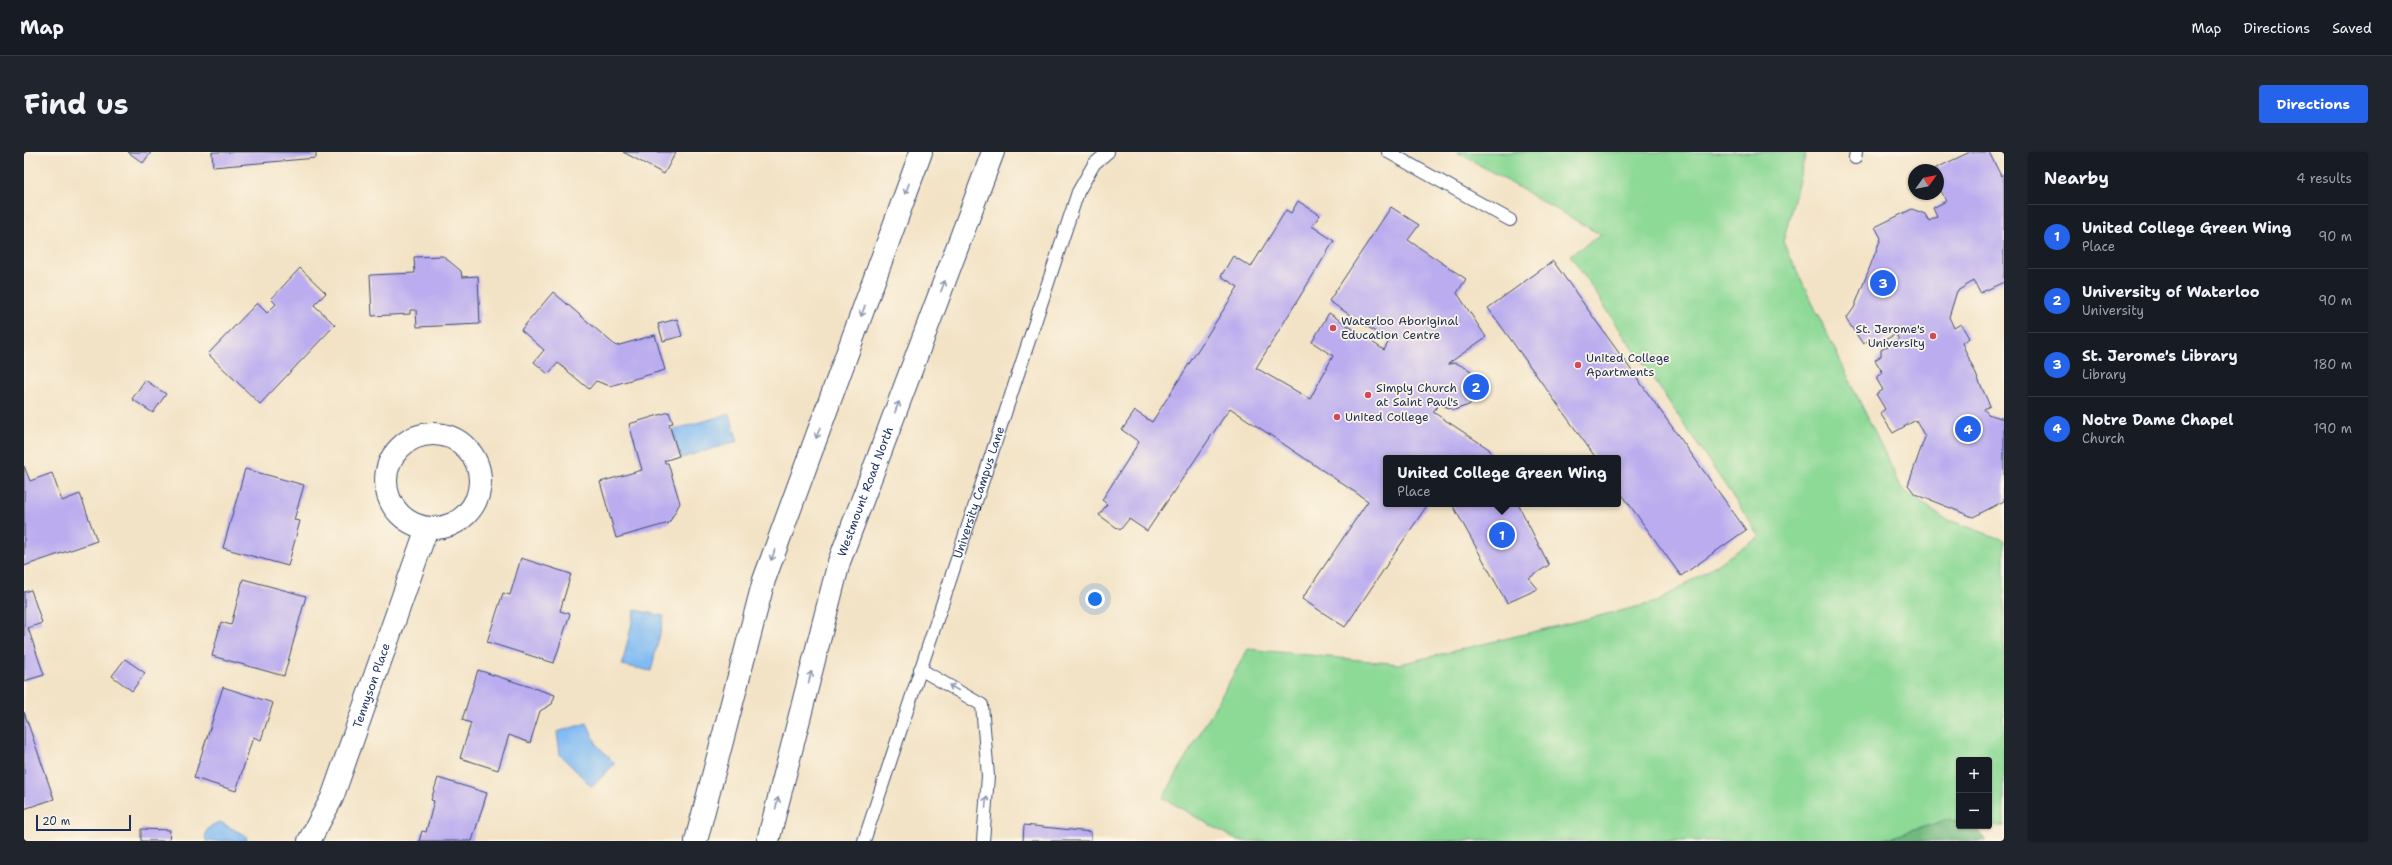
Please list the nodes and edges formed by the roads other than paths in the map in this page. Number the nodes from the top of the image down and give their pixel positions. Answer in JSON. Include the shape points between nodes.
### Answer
{"nodes":[{"id":1,"x":920,"y":152,"type":"edge"},
{"id":2,"x":993,"y":152,"type":"edge"},
{"id":3,"x":1108,"y":152,"type":"edge"},
{"id":4,"x":1388,"y":152,"type":"edge"},
{"id":5,"x":1510,"y":220,"type":"dead end"},
{"id":6,"x":427,"y":528,"type":"junction"},
{"id":7,"x":920,"y":669,"type":"junction"},
{"id":8,"x":309,"y":841,"type":"edge"},
{"id":9,"x":696,"y":841,"type":"edge"},
{"id":10,"x":768,"y":841,"type":"edge"},
{"id":11,"x":864,"y":841,"type":"edge"},
{"id":12,"x":983,"y":841,"type":"edge"}],
"edges":[{"from":1,"to":9,"type":"main road","one_way":true,"via":[[764,580]]},
{"from":10,"to":2,"type":"main road","name":"Westmount Road North","one_way":true,"via":[[839,562]]},
{"from":3,"to":7,"type":"lane","name":"University Campus Lane","via":[[1094,164],[1078,192]]},
{"from":4,"to":5,"type":"lane"},
{"from":6,"to":6,"type":"main road","via":[[439,528],[455,523],[473,507],[479,492],[480,475],[476,460],[466,447],[453,437],[435,434],[418,436],[405,442],[394,454],[388,467],[386,484],[391,503],[411,523]]},
{"from":6,"to":8,"type":"main road","name":"Tennyson Place","via":[[332,798]]},
{"from":7,"to":11,"type":"lane","name":"University Campus Lane"},
{"from":12,"to":7,"type":"lane","one_way":true,"via":[[988,776],[982,704]]}]}
